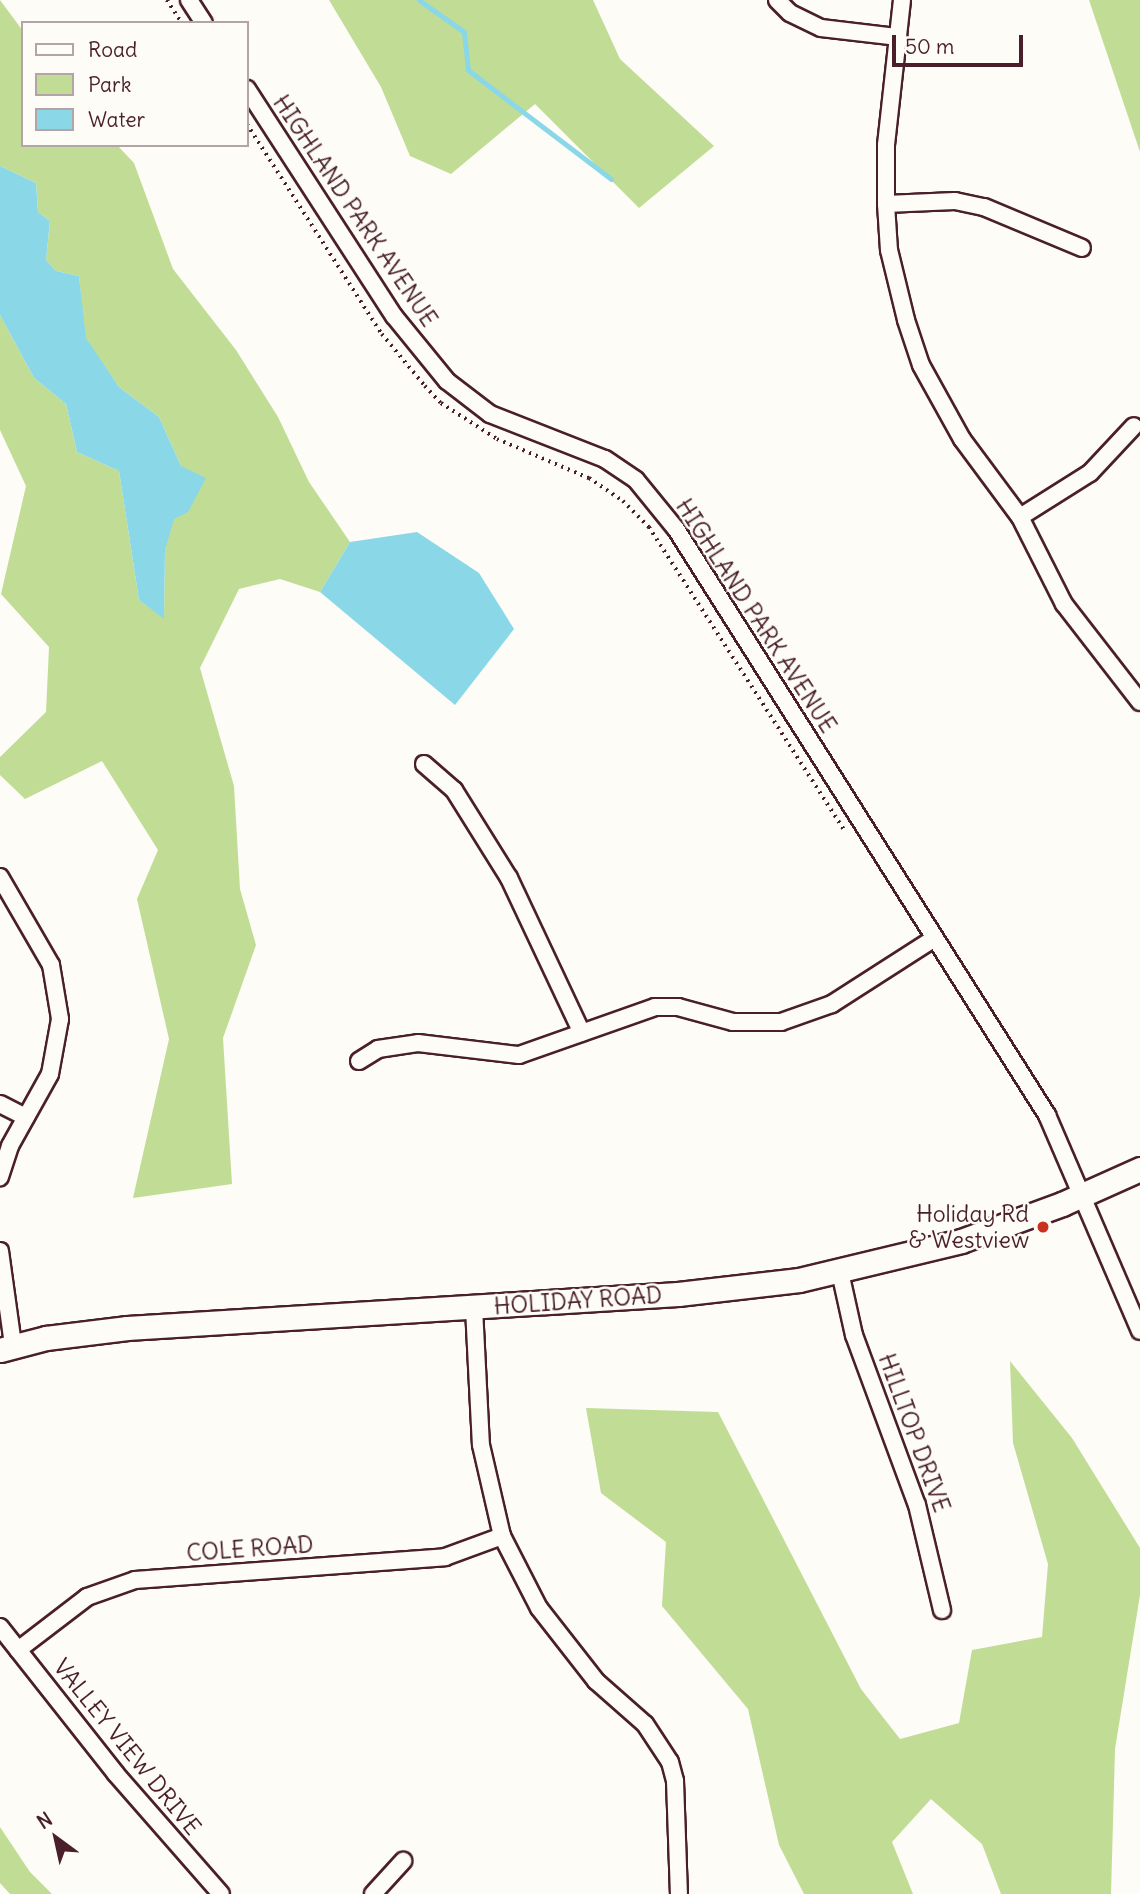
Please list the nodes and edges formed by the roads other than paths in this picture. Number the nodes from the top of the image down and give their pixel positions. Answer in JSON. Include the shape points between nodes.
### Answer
{"nodes":[{"id":1,"x":189,"y":0,"type":"edge"},
{"id":2,"x":777,"y":0,"type":"edge"},
{"id":3,"x":902,"y":0,"type":"edge"},
{"id":4,"x":203,"y":21,"type":"edge"},
{"id":5,"x":898,"y":37,"type":"junction"},
{"id":6,"x":248,"y":91,"type":"edge"},
{"id":7,"x":886,"y":204,"type":"junction"},
{"id":8,"x":1082,"y":248,"type":"dead end"},
{"id":9,"x":1135,"y":426,"type":"dead end"},
{"id":10,"x":1020,"y":517,"type":"junction"},
{"id":11,"x":1140,"y":702,"type":"edge"},
{"id":12,"x":424,"y":764,"type":"dead end"},
{"id":13,"x":0,"y":877,"type":"edge"},
{"id":14,"x":935,"y":938,"type":"junction"},
{"id":15,"x":582,"y":1033,"type":"junction"},
{"id":16,"x":359,"y":1061,"type":"dead end"},
{"id":17,"x":0,"y":1104,"type":"edge"},
{"id":18,"x":26,"y":1117,"type":"junction"},
{"id":19,"x":1140,"y":1169,"type":"edge"},
{"id":20,"x":0,"y":1177,"type":"edge"},
{"id":21,"x":1081,"y":1196,"type":"junction"},
{"id":22,"x":0,"y":1251,"type":"edge"},
{"id":23,"x":840,"y":1272,"type":"junction"},
{"id":24,"x":474,"y":1308,"type":"junction"},
{"id":25,"x":1140,"y":1331,"type":"edge"},
{"id":26,"x":6,"y":1348,"type":"edge"},
{"id":27,"x":502,"y":1536,"type":"junction"},
{"id":28,"x":942,"y":1610,"type":"dead end"},
{"id":29,"x":0,"y":1627,"type":"edge"},
{"id":30,"x":18,"y":1650,"type":"junction"},
{"id":31,"x":403,"y":1861,"type":"dead end"},
{"id":32,"x":221,"y":1894,"type":"edge"},
{"id":33,"x":373,"y":1894,"type":"edge"},
{"id":34,"x":679,"y":1894,"type":"edge"}],
"edges":[{"from":1,"to":4,"type":"street"},
{"from":2,"to":5,"type":"street","via":[[790,13],[821,28]]},
{"from":3,"to":5,"type":"street"},
{"from":5,"to":7,"type":"street","via":[[886,145]]},
{"from":6,"to":14,"type":"street","name":"HIGHLAND PARK AVENUE","via":[[394,316],[447,382],[490,414],[606,459],[636,480],[668,519]]},
{"from":7,"to":8,"type":"street","via":[[955,201],[984,207]]},
{"from":7,"to":10,"type":"street","via":[[896,284],[921,365],[962,439]]},
{"from":9,"to":10,"type":"street","via":[[1090,473]]},
{"from":10,"to":11,"type":"street","via":[[1064,604]]},
{"from":12,"to":15,"type":"street","via":[[454,790],[509,878]]},
{"from":13,"to":18,"type":"street","via":[[41,946],[58,991],[58,1047],[50,1074]]},
{"from":14,"to":15,"type":"street","via":[[807,1015],[760,1023],[733,1022],[678,1007],[655,1007]]},
{"from":14,"to":21,"type":"street","name":"HIGHLAND PARK AVENUE","via":[[1047,1115]]},
{"from":15,"to":16,"type":"street","via":[[519,1055],[418,1042],[378,1049]]},
{"from":17,"to":18,"type":"street"},
{"from":18,"to":20,"type":"street"},
{"from":19,"to":21,"type":"street","name":"HOLIDAY ROAD"},
{"from":21,"to":23,"type":"street","name":"HOLIDAY ROAD","via":[[961,1241]]},
{"from":21,"to":25,"type":"street","name":"HIGHLAND PARK AVENUE"},
{"from":22,"to":26,"type":"street"},
{"from":23,"to":24,"type":"street","name":"HOLIDAY ROAD","via":[[678,1294]]},
{"from":23,"to":28,"type":"street","name":"HILLTOP DRIVE","via":[[854,1335],[917,1505]]},
{"from":24,"to":26,"type":"street","name":"HOLIDAY ROAD","via":[[127,1328]]},
{"from":24,"to":27,"type":"street","via":[[481,1445]]},
{"from":27,"to":30,"type":"street","name":"COLE ROAD","via":[[445,1557],[135,1580],[87,1597]]},
{"from":27,"to":34,"type":"street","via":[[539,1608],[596,1681],[645,1724],[670,1762],[675,1781]]},
{"from":29,"to":30,"type":"street","name":"VALLEY VIEW DRIVE"},
{"from":30,"to":32,"type":"street","name":"VALLEY VIEW DRIVE","via":[[116,1774]]},
{"from":31,"to":33,"type":"street"}]}
